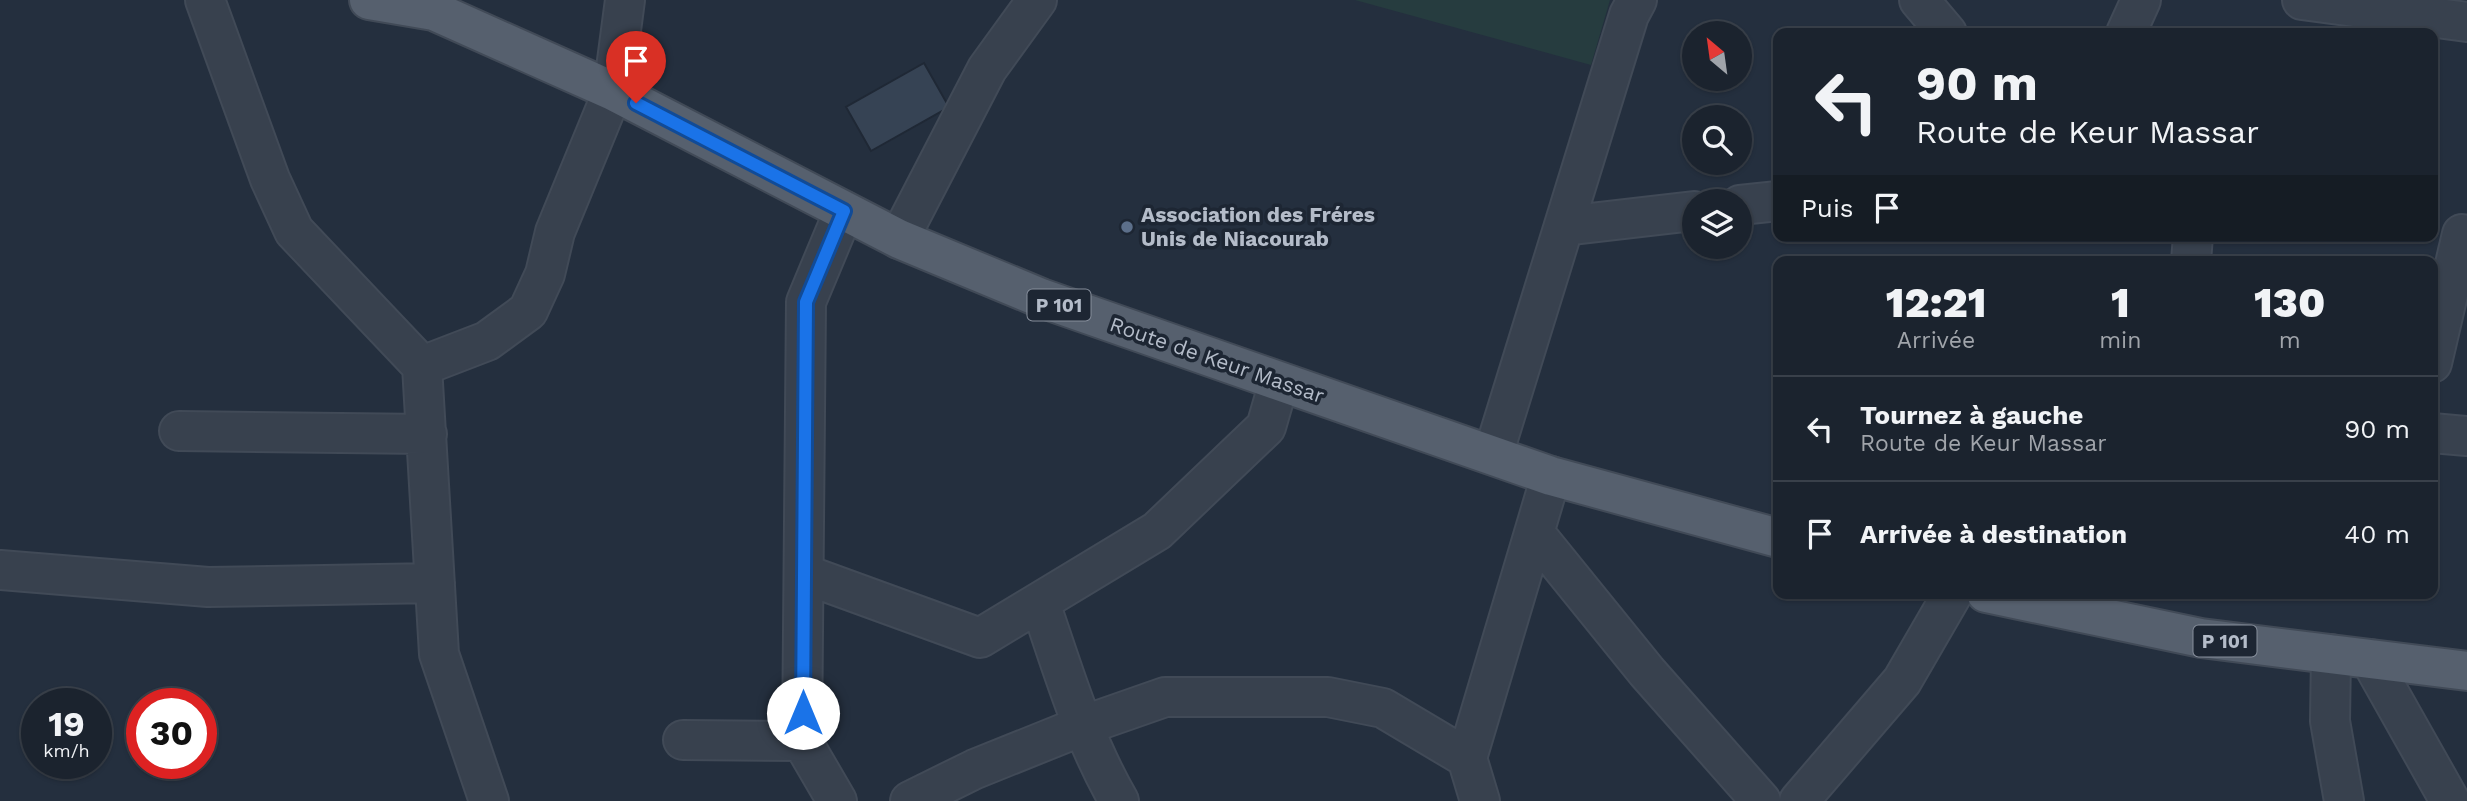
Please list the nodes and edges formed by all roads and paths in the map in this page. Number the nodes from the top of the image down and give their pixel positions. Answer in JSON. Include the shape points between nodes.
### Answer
{"nodes":[{"id":1,"x":205,"y":0,"type":"edge"},
{"id":2,"x":369,"y":0,"type":"edge"},
{"id":3,"x":625,"y":0,"type":"edge"},
{"id":4,"x":1037,"y":0,"type":"edge"},
{"id":5,"x":1637,"y":0,"type":"edge"},
{"id":6,"x":1919,"y":0,"type":"edge"},
{"id":7,"x":2141,"y":0,"type":"edge"},
{"id":8,"x":434,"y":6,"type":"edge"},
{"id":9,"x":2317,"y":12,"type":"edge"},
{"id":10,"x":2457,"y":14,"type":"edge"},
{"id":11,"x":1943,"y":28,"type":"edge"},
{"id":12,"x":2128,"y":28,"type":"edge"},
{"id":13,"x":613,"y":91,"type":"junction"},
{"id":14,"x":1773,"y":202,"type":"edge"},
{"id":15,"x":1752,"y":204,"type":"edge"},
{"id":16,"x":844,"y":211,"type":"junction"},
{"id":17,"x":1682,"y":212,"type":"edge"},
{"id":18,"x":1564,"y":226,"type":"junction"},
{"id":19,"x":2454,"y":233,"type":"edge"},
{"id":20,"x":899,"y":239,"type":"junction"},
{"id":21,"x":2438,"y":328,"type":"edge"},
{"id":22,"x":422,"y":366,"type":"junction"},
{"id":23,"x":1279,"y":382,"type":"junction"},
{"id":24,"x":179,"y":431,"type":"dead end"},
{"id":25,"x":426,"y":434,"type":"junction"},
{"id":26,"x":2438,"y":434,"type":"edge"},
{"id":27,"x":2467,"y":436,"type":"edge"},
{"id":28,"x":1493,"y":455,"type":"junction"},
{"id":29,"x":1551,"y":476,"type":"junction"},
{"id":30,"x":1536,"y":535,"type":"junction"},
{"id":31,"x":1773,"y":537,"type":"edge"},
{"id":32,"x":0,"y":570,"type":"edge"},
{"id":33,"x":804,"y":574,"type":"junction"},
{"id":34,"x":435,"y":583,"type":"junction"},
{"id":35,"x":1950,"y":599,"type":"edge"},
{"id":36,"x":2015,"y":599,"type":"edge"},
{"id":37,"x":1040,"y":603,"type":"junction"},
{"id":38,"x":2331,"y":654,"type":"junction"},
{"id":39,"x":2370,"y":659,"type":"junction"},
{"id":40,"x":2467,"y":671,"type":"edge"},
{"id":41,"x":1082,"y":726,"type":"junction"},
{"id":42,"x":683,"y":740,"type":"dead end"},
{"id":43,"x":802,"y":741,"type":"junction"},
{"id":44,"x":1467,"y":758,"type":"junction"},
{"id":45,"x":489,"y":801,"type":"edge"},
{"id":46,"x":837,"y":801,"type":"edge"},
{"id":47,"x":910,"y":801,"type":"edge"},
{"id":48,"x":1119,"y":801,"type":"edge"},
{"id":49,"x":1480,"y":801,"type":"edge"},
{"id":50,"x":1760,"y":801,"type":"edge"},
{"id":51,"x":1800,"y":801,"type":"edge"},
{"id":52,"x":2344,"y":801,"type":"edge"},
{"id":53,"x":2451,"y":801,"type":"edge"}],
"edges":[{"from":1,"to":22,"type":"street","via":[[270,179],[294,231]]},
{"from":2,"to":8,"type":"main road","name":"Route de Keur Massar","number":"P 101"},
{"from":3,"to":13,"type":"street"},
{"from":4,"to":20,"type":"street","via":[[987,69]]},
{"from":5,"to":18,"type":"street"},
{"from":6,"to":11,"type":"street"},
{"from":7,"to":12,"type":"street"},
{"from":8,"to":13,"type":"main road","name":"Route de Keur Massar","number":"P 101"},
{"from":9,"to":10,"type":"street"},
{"from":13,"to":16,"type":"main road","name":"Route de Keur Massar","number":"P 101"},
{"from":13,"to":22,"type":"street","via":[[528,311],[487,341]]},
{"from":14,"to":15,"type":"street"},
{"from":16,"to":20,"type":"main road","name":"Route de Keur Massar","number":"P 101"},
{"from":16,"to":33,"type":"street","via":[[806,302]]},
{"from":17,"to":18,"type":"street"},
{"from":18,"to":28,"type":"street"},
{"from":19,"to":21,"type":"street"},
{"from":20,"to":23,"type":"main road","name":"Route de Keur Massar","number":"P 101","via":[[1041,298]]},
{"from":22,"to":25,"type":"street"},
{"from":23,"to":28,"type":"main road","name":"Route de Keur Massar","number":"P 101"},
{"from":23,"to":37,"type":"street","via":[[1266,427],[1157,531]]},
{"from":24,"to":25,"type":"street"},
{"from":25,"to":34,"type":"street"},
{"from":26,"to":27,"type":"street"},
{"from":28,"to":29,"type":"main road","name":"Route de Keur Massar","number":"P 101"},
{"from":29,"to":30,"type":"street"},
{"from":29,"to":31,"type":"main road","name":"Route de Keur Massar","number":"P 101"},
{"from":30,"to":44,"type":"street"},
{"from":30,"to":50,"type":"street"},
{"from":32,"to":34,"type":"street","via":[[208,587]]},
{"from":33,"to":37,"type":"street","via":[[980,638]]},
{"from":33,"to":43,"type":"street"},
{"from":34,"to":45,"type":"street","via":[[439,654]]},
{"from":35,"to":51,"type":"street","via":[[1902,681]]},
{"from":36,"to":38,"type":"main road","number":"P 101","via":[[2201,638]]},
{"from":37,"to":41,"type":"street"},
{"from":38,"to":39,"type":"main road","number":"P 101"},
{"from":38,"to":52,"type":"street","via":[[2330,721]]},
{"from":39,"to":40,"type":"main road","number":"P 101"},
{"from":39,"to":53,"type":"street"},
{"from":41,"to":44,"type":"street","via":[[1166,697],[1328,697],[1382,708]]},
{"from":41,"to":47,"type":"street"},
{"from":41,"to":48,"type":"street"},
{"from":42,"to":43,"type":"street"},
{"from":43,"to":46,"type":"street"},
{"from":44,"to":49,"type":"street"}]}
